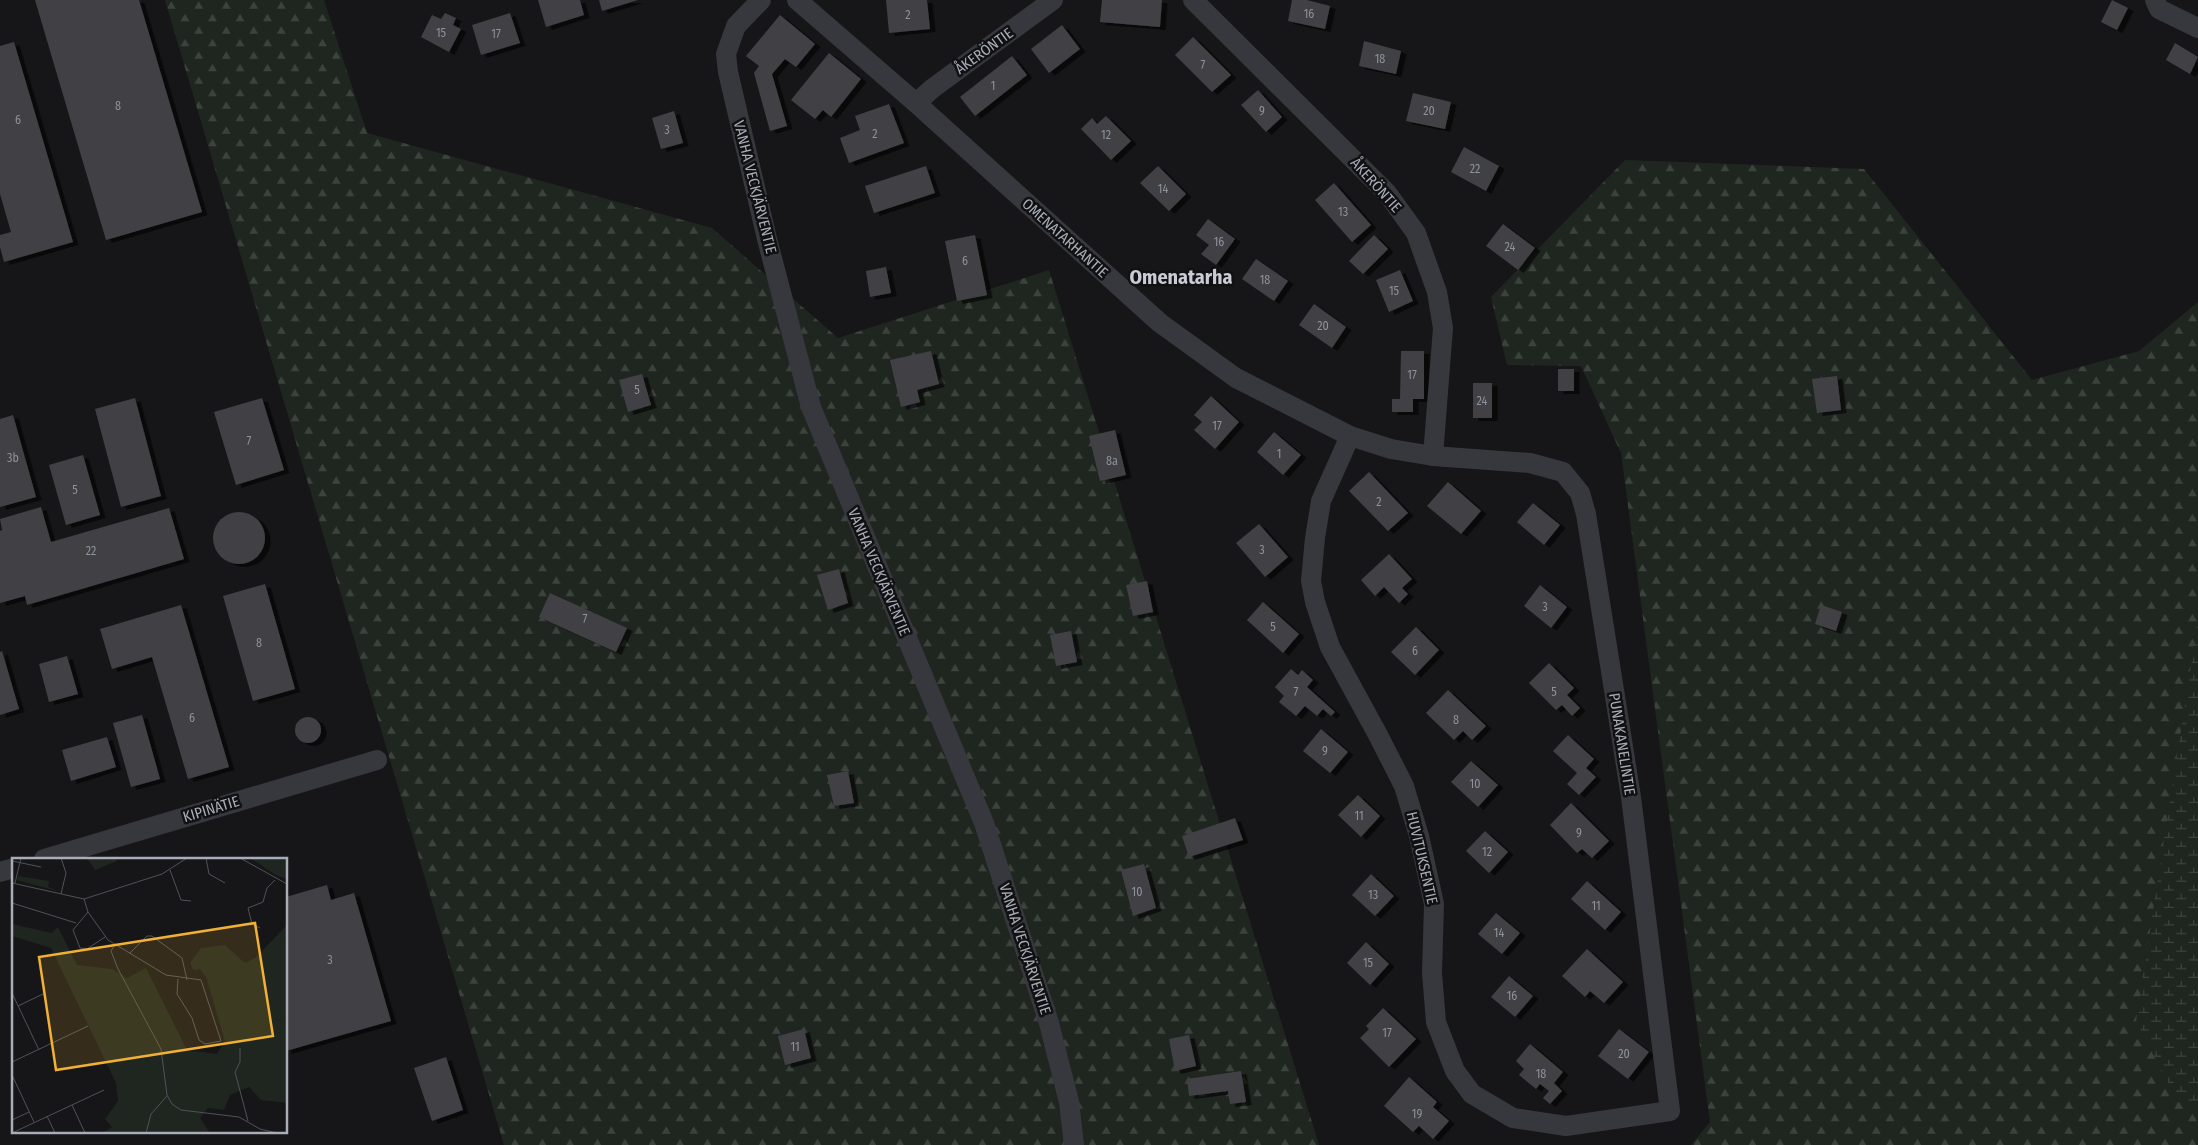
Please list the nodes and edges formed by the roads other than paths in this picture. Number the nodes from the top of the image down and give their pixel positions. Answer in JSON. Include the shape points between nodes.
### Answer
{"nodes":[{"id":1,"x":761,"y":0,"type":"edge"},
{"id":2,"x":797,"y":0,"type":"edge"},
{"id":3,"x":1053,"y":0,"type":"edge"},
{"id":4,"x":1193,"y":0,"type":"edge"},
{"id":5,"x":2155,"y":0,"type":"edge"},
{"id":6,"x":2198,"y":28,"type":"edge"},
{"id":7,"x":916,"y":103,"type":"junction"},
{"id":8,"x":1350,"y":436,"type":"junction"},
{"id":9,"x":1434,"y":456,"type":"junction"},
{"id":10,"x":1477,"y":460,"type":"joint"},
{"id":11,"x":377,"y":760,"type":"dead end"},
{"id":12,"x":47,"y":858,"type":"edge"},
{"id":13,"x":1670,"y":1111,"type":"joint"},
{"id":14,"x":1074,"y":1145,"type":"edge"}],
"edges":[{"from":1,"to":14,"type":"street","name":"VANHA VECKJÄRVENTIE","via":[[736,26],[726,54],[728,72],[811,407],[984,823],[1048,1023],[1069,1102]]},
{"from":2,"to":7,"type":"street","name":"OMENATARHANTIE"},
{"from":3,"to":7,"type":"street","name":"ÅKERÖNTIE"},
{"from":4,"to":9,"type":"street","name":"ÅKERÖNTIE","via":[[1387,193],[1416,233],[1437,292],[1443,328]]},
{"from":5,"to":6,"type":"street","via":[[2159,9]]},
{"from":7,"to":8,"type":"street","name":"OMENATARHANTIE","via":[[1160,323],[1236,378]]},
{"from":8,"to":9,"type":"street","name":"OMENATARHANTIE","via":[[1391,449]]},
{"from":8,"to":13,"type":"street","name":"HUVITUKSENTIE","via":[[1321,502],[1312,581],[1315,602],[1330,647],[1404,786],[1420,836],[1434,904],[1432,973],[1436,1022],[1455,1071],[1472,1094],[1513,1118],[1566,1126]]},
{"from":9,"to":10,"type":"street","name":"OMENATARHANTIE"},
{"from":10,"to":13,"type":"street","name":"PUNAKANELINTIE","via":[[1530,463],[1564,472],[1580,493],[1631,797]]},
{"from":11,"to":12,"type":"street","name":"KIPINÄTIE"}]}
